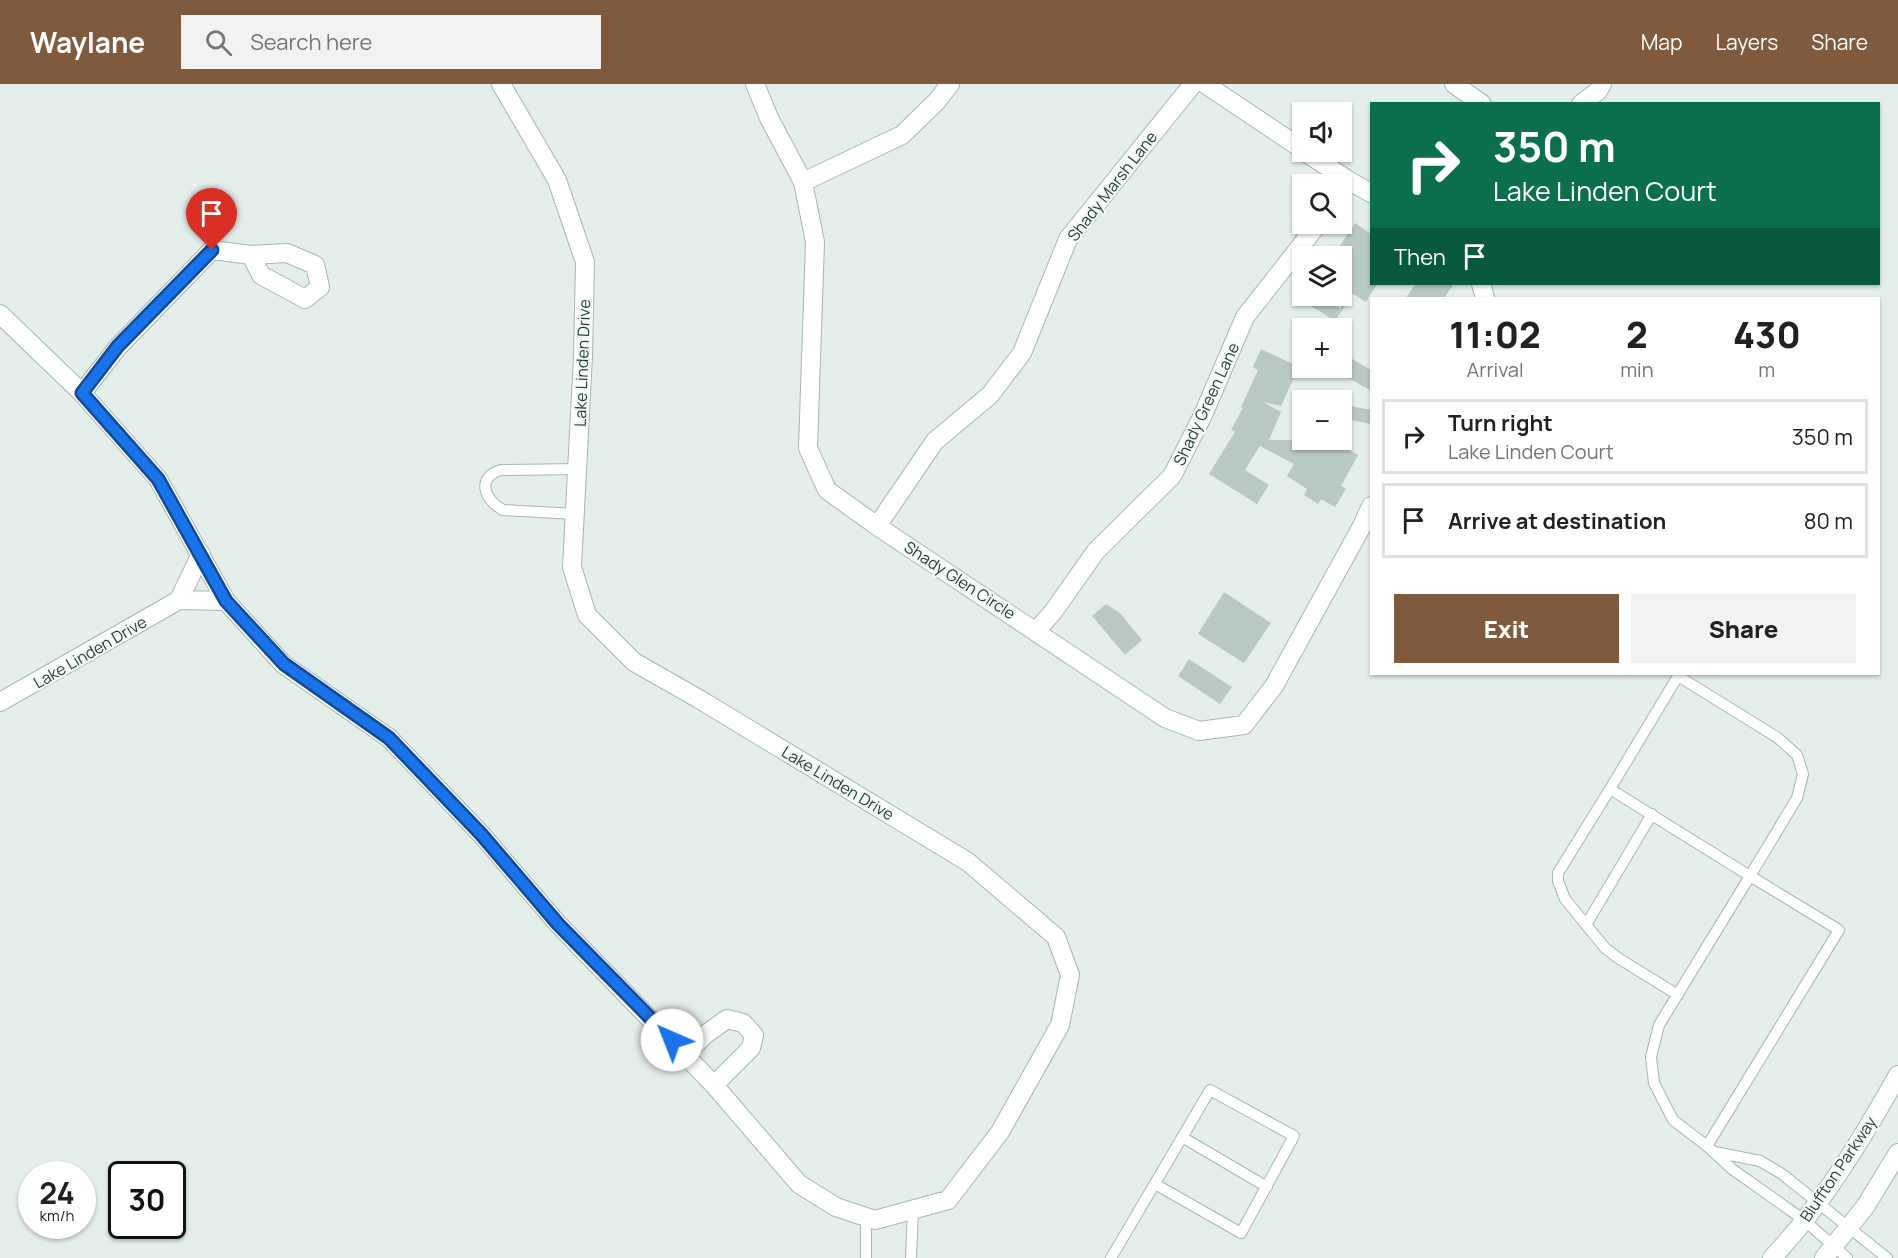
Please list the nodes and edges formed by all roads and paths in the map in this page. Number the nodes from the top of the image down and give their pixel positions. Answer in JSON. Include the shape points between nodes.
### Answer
{"nodes":[{"id":1,"x":501,"y":84,"type":"edge"},
{"id":2,"x":755,"y":84,"type":"edge"},
{"id":3,"x":950,"y":84,"type":"edge"},
{"id":4,"x":1193,"y":84,"type":"edge"},
{"id":5,"x":1205,"y":84,"type":"edge"},
{"id":6,"x":1454,"y":84,"type":"edge"},
{"id":7,"x":1602,"y":84,"type":"edge"},
{"id":8,"x":1479,"y":102,"type":"edge"},
{"id":9,"x":1584,"y":102,"type":"edge"},
{"id":10,"x":1292,"y":142,"type":"edge"},
{"id":11,"x":1317,"y":162,"type":"edge"},
{"id":12,"x":1331,"y":174,"type":"edge"},
{"id":13,"x":803,"y":182,"type":"junction"},
{"id":14,"x":1352,"y":189,"type":"edge"},
{"id":15,"x":1370,"y":193,"type":"edge"},
{"id":16,"x":1310,"y":234,"type":"edge"},
{"id":17,"x":251,"y":255,"type":"dead end"},
{"id":18,"x":0,"y":314,"type":"edge"},
{"id":19,"x":82,"y":393,"type":"junction"},
{"id":20,"x":577,"y":469,"type":"junction"},
{"id":21,"x":1370,"y":508,"type":"edge"},
{"id":22,"x":575,"y":514,"type":"junction"},
{"id":23,"x":877,"y":526,"type":"junction"},
{"id":24,"x":201,"y":554,"type":"junction"},
{"id":25,"x":179,"y":600,"type":"junction"},
{"id":26,"x":226,"y":601,"type":"junction"},
{"id":27,"x":1036,"y":631,"type":"junction"},
{"id":28,"x":1679,"y":675,"type":"edge"},
{"id":29,"x":0,"y":702,"type":"edge"},
{"id":30,"x":1610,"y":789,"type":"junction"},
{"id":31,"x":1652,"y":814,"type":"junction"},
{"id":32,"x":1750,"y":876,"type":"junction"},
{"id":33,"x":1586,"y":925,"type":"junction"},
{"id":34,"x":1678,"y":995,"type":"junction"},
{"id":35,"x":685,"y":1054,"type":"junction"},
{"id":36,"x":1898,"y":1075,"type":"edge"},
{"id":37,"x":714,"y":1085,"type":"junction"},
{"id":38,"x":1182,"y":1137,"type":"junction"},
{"id":39,"x":1711,"y":1149,"type":"junction"},
{"id":40,"x":1898,"y":1153,"type":"edge"},
{"id":41,"x":1155,"y":1184,"type":"junction"},
{"id":42,"x":1267,"y":1186,"type":"junction"},
{"id":43,"x":1818,"y":1201,"type":"junction"},
{"id":44,"x":913,"y":1209,"type":"junction"},
{"id":45,"x":866,"y":1217,"type":"junction"},
{"id":46,"x":1804,"y":1221,"type":"junction"},
{"id":47,"x":1848,"y":1227,"type":"junction"},
{"id":48,"x":1835,"y":1254,"type":"edge"},
{"id":49,"x":866,"y":1258,"type":"edge"},
{"id":50,"x":911,"y":1258,"type":"edge"},
{"id":51,"x":1111,"y":1258,"type":"edge"},
{"id":52,"x":1772,"y":1258,"type":"edge"},
{"id":53,"x":1887,"y":1258,"type":"edge"}],
"edges":[{"from":1,"to":20,"type":"street","name":"Lake Linden Drive","via":[[557,180],[585,262]]},
{"from":2,"to":13,"type":"street","name":"Shady Glen Circle"},
{"from":3,"to":13,"type":"street","via":[[902,135]]},
{"from":4,"to":23,"type":"street","name":"Shady Marsh Lane","via":[[1068,239],[1022,353],[990,395],[935,441]]},
{"from":5,"to":10,"type":"street"},
{"from":6,"to":8,"type":"street"},
{"from":7,"to":9,"type":"street"},
{"from":11,"to":12,"type":"street"},
{"from":13,"to":23,"type":"street","name":"Shady Glen Circle","via":[[815,242],[808,448],[827,490]]},
{"from":14,"to":15,"type":"street"},
{"from":16,"to":27,"type":"street","name":"Shady Green Lane","via":[[1245,318],[1172,476],[1096,551]]},
{"from":17,"to":19,"type":"street","via":[[212,250],[118,346]]},
{"from":18,"to":19,"type":"street","name":"Lake Linden Drive"},
{"from":19,"to":24,"type":"street","name":"Lake Linden Drive","via":[[158,479]]},
{"from":20,"to":22,"type":"street","name":"Lake Linden Drive"},
{"from":20,"to":22,"type":"lane","via":[[495,471],[485,488],[494,506],[503,510]]},
{"from":21,"to":27,"type":"street","name":"Shady Glen Circle","via":[[1274,686],[1244,725],[1199,731],[1165,718]]},
{"from":22,"to":44,"type":"street","name":"Lake Linden Drive","via":[[572,567],[587,615],[634,662],[968,862],[1056,937],[1070,975],[1060,1025],[1000,1132],[948,1200]]},
{"from":23,"to":27,"type":"street","name":"Shady Glen Circle"},
{"from":24,"to":25,"type":"street"},
{"from":24,"to":26,"type":"street","name":"Lake Linden Drive"},
{"from":25,"to":26,"type":"street"},
{"from":25,"to":29,"type":"street","name":"Lake Linden Drive"},
{"from":26,"to":35,"type":"street","name":"Lake Linden Drive","via":[[284,664],[389,738],[481,834],[558,924]]},
{"from":28,"to":30,"type":"lane"},
{"from":28,"to":32,"type":"lane","via":[[1778,738],[1797,755],[1803,774],[1797,798]]},
{"from":30,"to":31,"type":"lane"},
{"from":30,"to":33,"type":"lane","via":[[1558,873],[1560,890]]},
{"from":31,"to":32,"type":"lane"},
{"from":31,"to":33,"type":"lane"},
{"from":32,"to":34,"type":"lane"},
{"from":32,"to":39,"type":"lane","via":[[1839,930]]},
{"from":33,"to":34,"type":"lane","via":[[1618,958]]},
{"from":34,"to":39,"type":"lane","via":[[1659,1025],[1650,1058],[1654,1083],[1673,1120]]},
{"from":35,"to":37,"type":"street","name":"Lake Linden Drive"},
{"from":35,"to":37,"type":"street","via":[[727,1019],[743,1023],[754,1035],[750,1048]]},
{"from":36,"to":43,"type":"street","name":"Bluffton Parkway","via":[[1870,1125]]},
{"from":37,"to":45,"type":"street","name":"Lake Linden Drive","via":[[799,1184],[836,1207]]},
{"from":38,"to":41,"type":"lane"},
{"from":38,"to":42,"type":"lane"},
{"from":38,"to":42,"type":"lane","via":[[1209,1090],[1294,1137]]},
{"from":39,"to":43,"type":"lane","via":[[1760,1161]]},
{"from":39,"to":46,"type":"lane"},
{"from":40,"to":47,"type":"street"},
{"from":41,"to":42,"type":"lane","via":[[1241,1233]]},
{"from":41,"to":51,"type":"lane"},
{"from":43,"to":46,"type":"street","name":"Bluffton Parkway"},
{"from":43,"to":47,"type":"lane"},
{"from":44,"to":45,"type":"street","name":"Lake Linden Drive","via":[[875,1220]]},
{"from":44,"to":50,"type":"lane"},
{"from":45,"to":49,"type":"lane"},
{"from":46,"to":48,"type":"lane"},
{"from":46,"to":52,"type":"street","name":"Bluffton Parkway"},
{"from":47,"to":48,"type":"street"},
{"from":47,"to":53,"type":"lane"}]}
